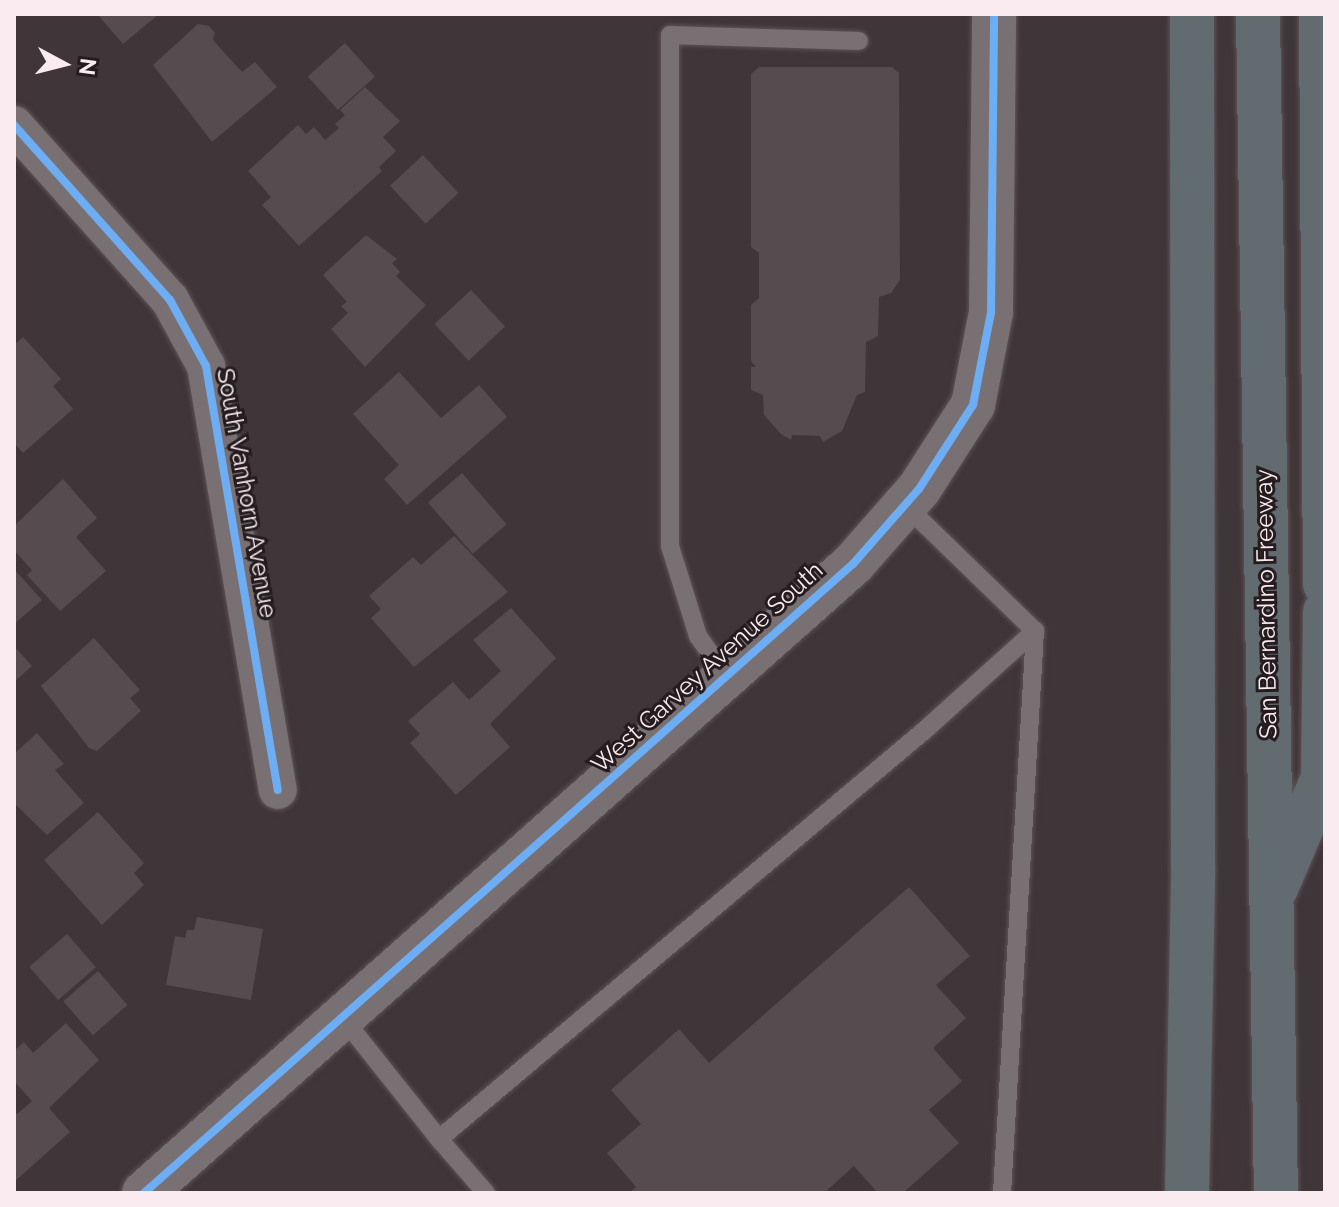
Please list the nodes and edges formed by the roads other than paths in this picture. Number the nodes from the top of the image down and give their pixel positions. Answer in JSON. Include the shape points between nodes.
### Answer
{"nodes":[{"id":1,"x":994,"y":14,"type":"edge"},
{"id":2,"x":1192,"y":14,"type":"edge"},
{"id":3,"x":1258,"y":14,"type":"edge"},
{"id":4,"x":1321,"y":14,"type":"edge"},
{"id":5,"x":859,"y":41,"type":"dead end"},
{"id":6,"x":14,"y":125,"type":"edge"},
{"id":7,"x":905,"y":505,"type":"junction"},
{"id":8,"x":1325,"y":584,"type":"edge"},
{"id":9,"x":1325,"y":612,"type":"edge"},
{"id":10,"x":1035,"y":631,"type":"junction"},
{"id":11,"x":727,"y":677,"type":"junction"},
{"id":12,"x":278,"y":790,"type":"dead end"},
{"id":13,"x":1270,"y":902,"type":"junction"},
{"id":14,"x":342,"y":1017,"type":"junction"},
{"id":15,"x":439,"y":1139,"type":"junction"},
{"id":16,"x":144,"y":1193,"type":"edge"},
{"id":17,"x":486,"y":1193,"type":"edge"},
{"id":18,"x":1002,"y":1193,"type":"edge"},
{"id":19,"x":1187,"y":1193,"type":"edge"},
{"id":20,"x":1276,"y":1193,"type":"edge"}],
"edges":[{"from":1,"to":7,"type":"street","name":"West Garvey Avenue South","via":[[996,219],[988,327],[973,405]]},
{"from":2,"to":19,"type":"highway","via":[[1193,867]]},
{"from":3,"to":13,"type":"highway","name":"San Bernardino Freeway"},
{"from":4,"to":8,"type":"highway"},
{"from":5,"to":11,"type":"lane","via":[[670,35],[670,546],[698,636]]},
{"from":6,"to":12,"type":"street","name":"South Vanhorn Avenue","via":[[170,300],[206,366]]},
{"from":7,"to":10,"type":"lane"},
{"from":7,"to":11,"type":"street","name":"West Garvey Avenue South","via":[[853,564]]},
{"from":9,"to":13,"type":"highway","via":[[1323,778]]},
{"from":10,"to":15,"type":"lane"},
{"from":10,"to":18,"type":"lane"},
{"from":11,"to":14,"type":"street","name":"West Garvey Avenue South"},
{"from":13,"to":20,"type":"highway","name":"San Bernardino Freeway"},
{"from":14,"to":15,"type":"lane"},
{"from":14,"to":16,"type":"street","name":"West Garvey Avenue South"},
{"from":15,"to":17,"type":"lane"}]}
